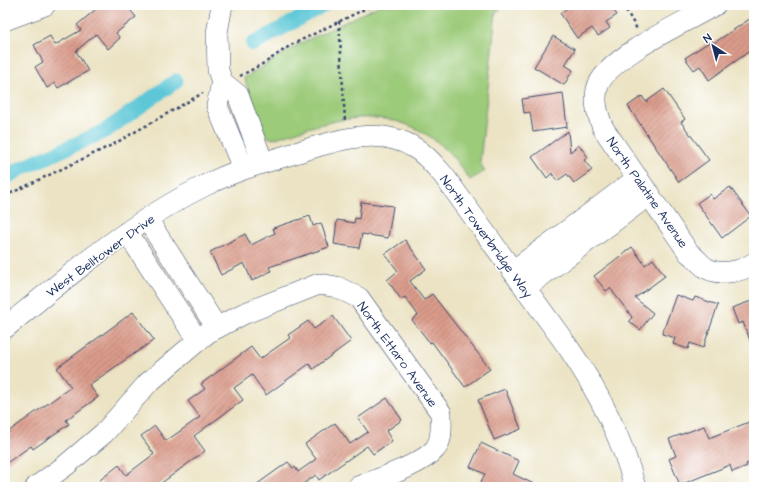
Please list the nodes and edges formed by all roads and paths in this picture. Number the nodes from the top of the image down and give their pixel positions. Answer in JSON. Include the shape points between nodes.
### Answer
{"nodes":[{"id":1,"x":45,"y":5,"type":"edge"},
{"id":2,"x":222,"y":5,"type":"edge"},
{"id":3,"x":373,"y":5,"type":"edge"},
{"id":4,"x":623,"y":5,"type":"edge"},
{"id":5,"x":715,"y":5,"type":"edge"},
{"id":6,"x":5,"y":20,"type":"edge"},
{"id":7,"x":339,"y":21,"type":"junction"},
{"id":8,"x":639,"y":33,"type":"dead end"},
{"id":9,"x":221,"y":83,"type":"junction"},
{"id":10,"x":345,"y":121,"type":"dead end"},
{"id":11,"x":253,"y":166,"type":"junction"},
{"id":12,"x":644,"y":186,"type":"junction"},
{"id":13,"x":5,"y":196,"type":"edge"},
{"id":14,"x":147,"y":218,"type":"junction"},
{"id":15,"x":127,"y":232,"type":"junction"},
{"id":16,"x":754,"y":263,"type":"edge"},
{"id":17,"x":513,"y":271,"type":"junction"},
{"id":18,"x":525,"y":288,"type":"junction"},
{"id":19,"x":5,"y":328,"type":"edge"},
{"id":20,"x":217,"y":328,"type":"junction"},
{"id":21,"x":198,"y":341,"type":"junction"},
{"id":22,"x":36,"y":487,"type":"edge"},
{"id":23,"x":358,"y":487,"type":"edge"},
{"id":24,"x":635,"y":487,"type":"edge"}],
"edges":[{"from":1,"to":6,"type":"street"},
{"from":2,"to":9,"type":"street","via":[[217,33]]},
{"from":3,"to":7,"type":"path"},
{"from":4,"to":8,"type":"path"},
{"from":5,"to":12,"type":"street","name":"North Palatine Avenue","via":[[620,59],[606,72],[598,88],[596,108],[603,128]]},
{"from":7,"to":9,"type":"path","via":[[291,45],[266,62]]},
{"from":7,"to":10,"type":"path"},
{"from":9,"to":11,"type":"street","via":[[238,95]]},
{"from":9,"to":13,"type":"path","via":[[114,144]]},
{"from":11,"to":14,"type":"street","name":"West Belltower Drive","via":[[204,186]]},
{"from":11,"to":17,"type":"street","name":"North Towerbridge Way","via":[[354,137],[368,136],[394,140],[415,148],[444,176]]},
{"from":12,"to":16,"type":"street","name":"North Palatine Avenue","via":[[690,253],[707,268],[728,273]]},
{"from":12,"to":17,"type":"street"},
{"from":12,"to":18,"type":"street"},
{"from":14,"to":15,"type":"street","name":"West Belltower Drive"},
{"from":14,"to":20,"type":"street"},
{"from":15,"to":19,"type":"street","name":"West Belltower Drive"},
{"from":15,"to":21,"type":"street"},
{"from":17,"to":18,"type":"street","name":"North Towerbridge Way"},
{"from":18,"to":24,"type":"street","name":"North Towerbridge Way","via":[[584,370],[615,433]]},
{"from":20,"to":21,"type":"street","name":"North Ettaro Avenue"},
{"from":20,"to":23,"type":"street","name":"North Ettaro Avenue","via":[[243,314],[319,284],[337,287],[359,298],[441,413],[441,433],[435,449],[416,463]]},
{"from":21,"to":22,"type":"street","name":"North Ettaro Avenue","via":[[148,383],[104,433]]}]}
